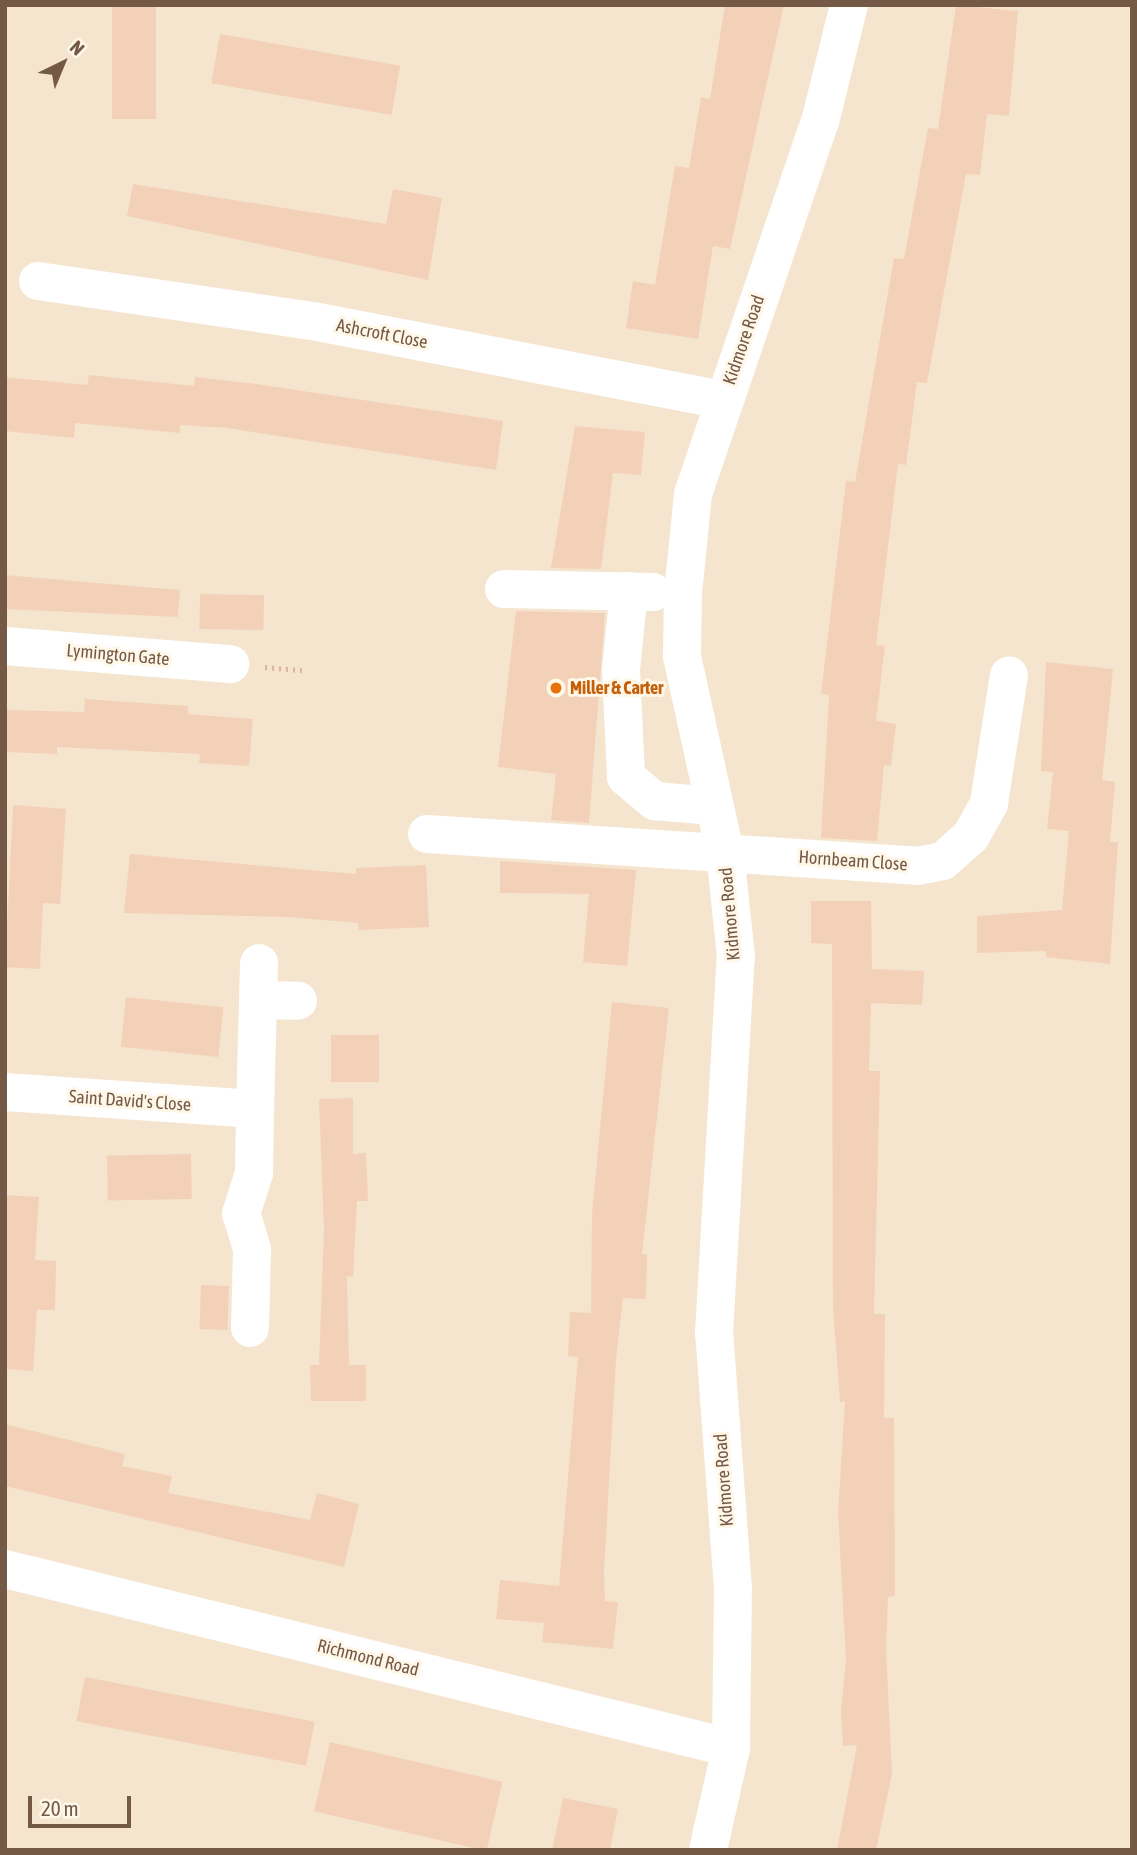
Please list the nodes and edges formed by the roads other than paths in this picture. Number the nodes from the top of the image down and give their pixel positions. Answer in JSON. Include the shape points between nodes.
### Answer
{"nodes":[{"id":1,"x":849,"y":5,"type":"edge"},
{"id":2,"x":38,"y":281,"type":"dead end"},
{"id":3,"x":724,"y":400,"type":"junction"},
{"id":4,"x":504,"y":589,"type":"dead end"},
{"id":5,"x":629,"y":591,"type":"junction"},
{"id":6,"x":683,"y":593,"type":"junction"},
{"id":7,"x":6,"y":646,"type":"edge"},
{"id":8,"x":230,"y":664,"type":"dead end"},
{"id":9,"x":1009,"y":676,"type":"dead end"},
{"id":10,"x":713,"y":806,"type":"junction"},
{"id":11,"x":428,"y":834,"type":"dead end"},
{"id":12,"x":725,"y":852,"type":"junction"},
{"id":13,"x":298,"y":1001,"type":"dead end"},
{"id":14,"x":5,"y":1092,"type":"edge"},
{"id":15,"x":255,"y":1109,"type":"junction"},
{"id":16,"x":250,"y":1328,"type":"dead end"},
{"id":17,"x":5,"y":1569,"type":"edge"},
{"id":18,"x":731,"y":1748,"type":"junction"},
{"id":19,"x":708,"y":1850,"type":"edge"}],
"edges":[{"from":1,"to":3,"type":"street","name":"Kidmore Road","via":[[820,122]]},
{"from":2,"to":3,"type":"street","name":"Ashcroft Close","via":[[318,322]]},
{"from":3,"to":6,"type":"street","name":"Kidmore Road","via":[[693,494]]},
{"from":4,"to":5,"type":"street"},
{"from":5,"to":6,"type":"street"},
{"from":5,"to":10,"type":"street","via":[[621,670],[626,777],[655,801]]},
{"from":6,"to":10,"type":"street","name":"Kidmore Road","via":[[682,656]]},
{"from":7,"to":8,"type":"street","name":"Lymington Gate"},
{"from":9,"to":12,"type":"street","name":"Hornbeam Close","via":[[989,803],[971,835],[943,862],[917,866]]},
{"from":10,"to":12,"type":"street","name":"Kidmore Road"},
{"from":11,"to":12,"type":"street","name":"Hornbeam Close"},
{"from":12,"to":18,"type":"street","name":"Kidmore Road","via":[[736,957],[714,1333],[733,1589]]},
{"from":13,"to":15,"type":"street","via":[[259,981]]},
{"from":14,"to":15,"type":"street","name":"Saint David's Close"},
{"from":15,"to":16,"type":"street","via":[[254,1173],[241,1214],[252,1249]]},
{"from":17,"to":18,"type":"street","name":"Richmond Road"},
{"from":18,"to":19,"type":"street","name":"Kidmore Road"}]}
